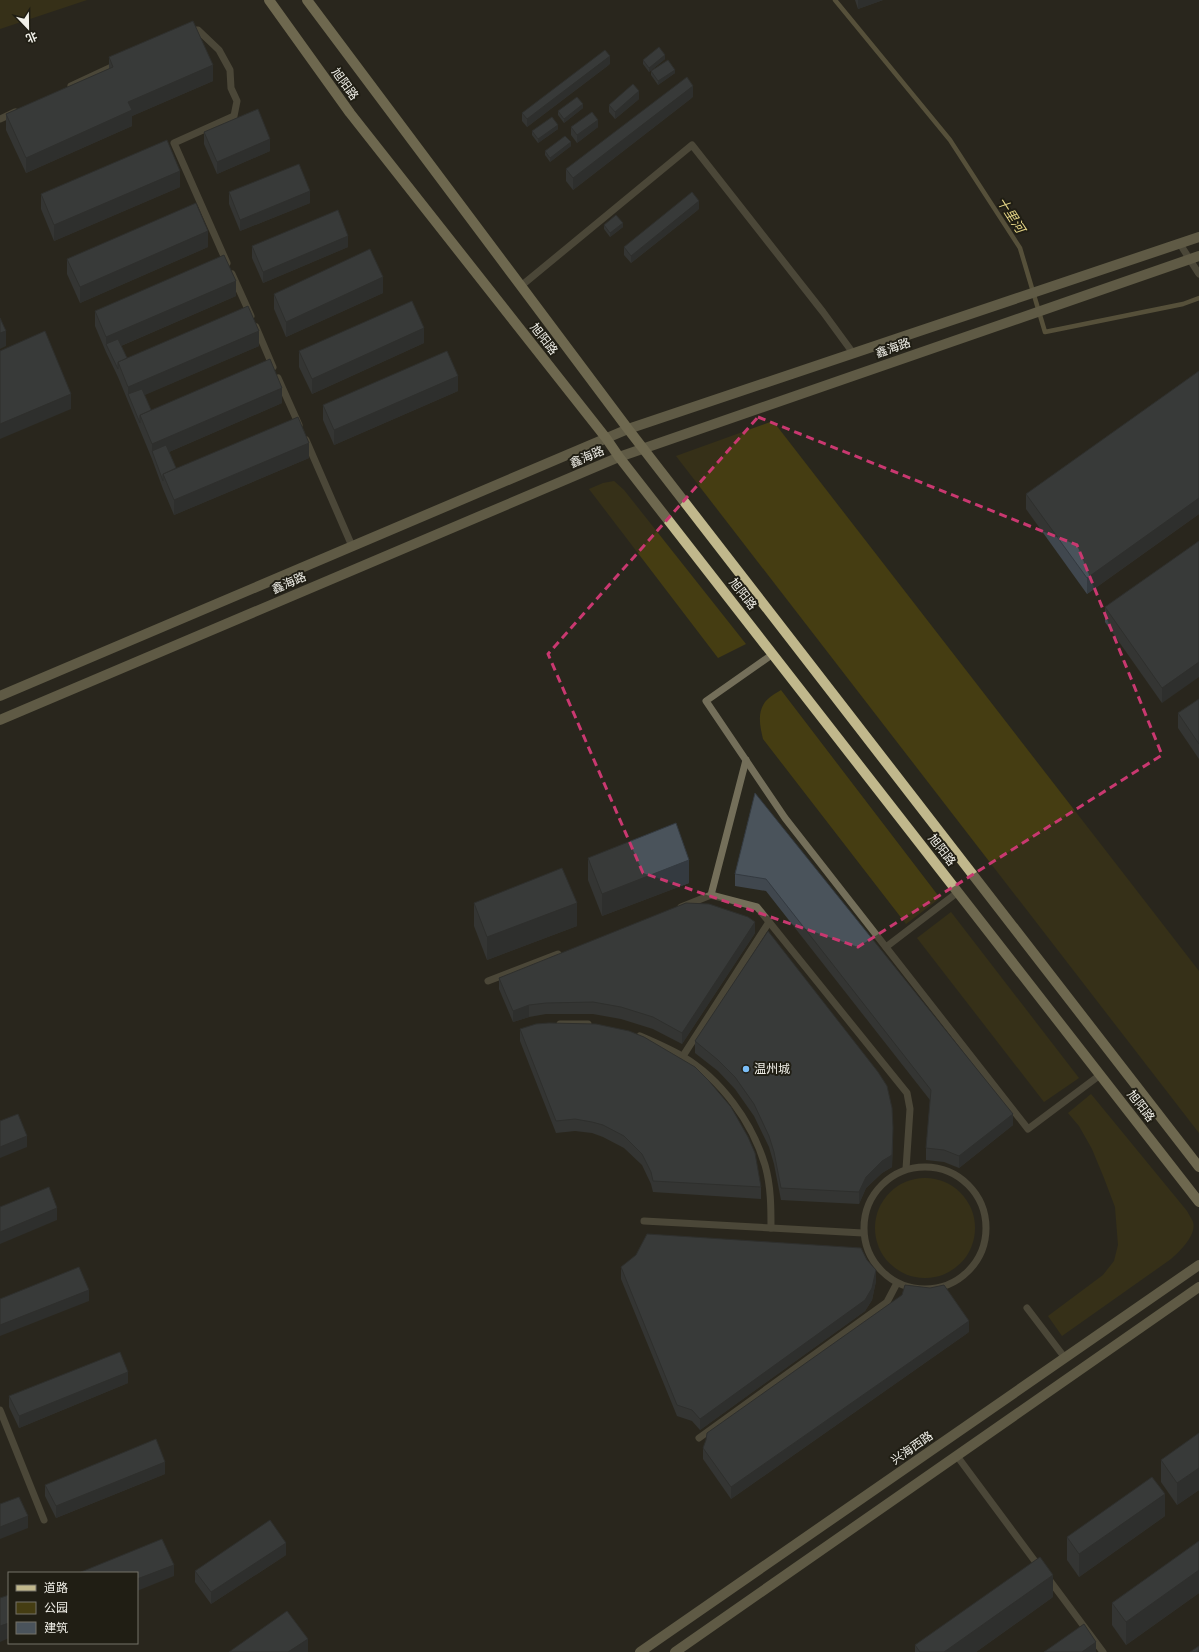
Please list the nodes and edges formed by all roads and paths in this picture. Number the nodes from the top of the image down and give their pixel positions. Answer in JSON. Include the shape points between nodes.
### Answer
{"nodes":[{"id":1,"x":270,"y":0,"type":"edge"},
{"id":2,"x":307,"y":0,"type":"edge"},
{"id":3,"x":178,"y":30,"type":"edge"},
{"id":4,"x":123,"y":61,"type":"edge"},
{"id":5,"x":65,"y":89,"type":"edge"},
{"id":6,"x":22,"y":109,"type":"edge"},
{"id":7,"x":0,"y":119,"type":"edge"},
{"id":8,"x":1199,"y":237,"type":"edge"},
{"id":9,"x":1180,"y":244,"type":"junction"},
{"id":10,"x":1199,"y":256,"type":"edge"},
{"id":11,"x":1189,"y":259,"type":"junction"},
{"id":12,"x":1199,"y":273,"type":"edge"},
{"id":13,"x":521,"y":286,"type":"junction"},
{"id":14,"x":853,"y":353,"type":"junction"},
{"id":15,"x":628,"y":429,"type":"junction"},
{"id":16,"x":606,"y":438,"type":"junction"},
{"id":17,"x":643,"y":448,"type":"junction"},
{"id":18,"x":619,"y":458,"type":"junction"},
{"id":19,"x":352,"y":546,"type":"junction"},
{"id":20,"x":773,"y":654,"type":"junction"},
{"id":21,"x":0,"y":696,"type":"edge"},
{"id":22,"x":0,"y":720,"type":"edge"},
{"id":23,"x":746,"y":760,"type":"junction"},
{"id":24,"x":958,"y":892,"type":"junction"},
{"id":25,"x":711,"y":895,"type":"junction"},
{"id":26,"x":674,"y":909,"type":"edge"},
{"id":27,"x":769,"y":922,"type":"junction"},
{"id":28,"x":886,"y":947,"type":"junction"},
{"id":29,"x":562,"y":953,"type":"edge"},
{"id":30,"x":488,"y":981,"type":"dead end"},
{"id":31,"x":552,"y":1024,"type":"edge"},
{"id":32,"x":593,"y":1024,"type":"edge"},
{"id":33,"x":630,"y":1032,"type":"edge"},
{"id":34,"x":683,"y":1056,"type":"junction"},
{"id":35,"x":1100,"y":1075,"type":"junction"},
{"id":36,"x":1199,"y":1168,"type":"edge"},
{"id":37,"x":906,"y":1170,"type":"junction"},
{"id":38,"x":1199,"y":1202,"type":"edge"},
{"id":39,"x":644,"y":1221,"type":"dead end"},
{"id":40,"x":771,"y":1228,"type":"junction"},
{"id":41,"x":863,"y":1233,"type":"junction"},
{"id":42,"x":1199,"y":1265,"type":"edge"},
{"id":43,"x":897,"y":1283,"type":"junction"},
{"id":44,"x":1199,"y":1287,"type":"edge"},
{"id":45,"x":1027,"y":1308,"type":"dead end"},
{"id":46,"x":1065,"y":1358,"type":"junction"},
{"id":47,"x":0,"y":1410,"type":"edge"},
{"id":48,"x":699,"y":1438,"type":"dead end"},
{"id":49,"x":957,"y":1456,"type":"junction"},
{"id":50,"x":44,"y":1520,"type":"dead end"},
{"id":51,"x":640,"y":1652,"type":"edge"},
{"id":52,"x":675,"y":1652,"type":"edge"},
{"id":53,"x":1103,"y":1652,"type":"edge"}],
"edges":[{"from":1,"to":16,"type":"main road","name":"旭阳路","via":[[350,113]]},
{"from":2,"to":13,"type":"main road","name":"旭阳路"},
{"from":3,"to":19,"type":"lane","via":[[198,30],[219,50],[230,70],[231,88],[237,101],[234,116],[174,144]]},
{"from":4,"to":5,"type":"lane"},
{"from":6,"to":7,"type":"lane"},
{"from":8,"to":9,"type":"street","name":"鑫海路"},
{"from":9,"to":11,"type":"lane"},
{"from":9,"to":14,"type":"street","name":"鑫海路"},
{"from":10,"to":11,"type":"street","name":"鑫海路"},
{"from":11,"to":12,"type":"lane"},
{"from":11,"to":17,"type":"street","name":"鑫海路"},
{"from":13,"to":14,"type":"lane","via":[[692,145]]},
{"from":13,"to":15,"type":"main road","name":"旭阳路"},
{"from":14,"to":15,"type":"street","name":"鑫海路"},
{"from":15,"to":16,"type":"street","name":"鑫海路"},
{"from":15,"to":17,"type":"main road","name":"旭阳路"},
{"from":16,"to":18,"type":"main road","name":"旭阳路"},
{"from":16,"to":19,"type":"street","name":"鑫海路"},
{"from":17,"to":18,"type":"street","name":"鑫海路"},
{"from":17,"to":36,"type":"main road","name":"旭阳路"},
{"from":18,"to":20,"type":"main road","name":"旭阳路"},
{"from":18,"to":22,"type":"street","name":"鑫海路"},
{"from":19,"to":21,"type":"street","name":"鑫海路"},
{"from":20,"to":23,"type":"lane","via":[[706,701]]},
{"from":20,"to":24,"type":"main road","name":"旭阳路"},
{"from":23,"to":25,"type":"lane"},
{"from":23,"to":28,"type":"lane","via":[[785,818]]},
{"from":24,"to":28,"type":"lane"},
{"from":24,"to":35,"type":"main road","name":"旭阳路"},
{"from":25,"to":26,"type":"lane"},
{"from":25,"to":27,"type":"lane","via":[[757,907]]},
{"from":27,"to":34,"type":"lane"},
{"from":27,"to":37,"type":"lane","via":[[907,1093],[910,1109]]},
{"from":28,"to":35,"type":"lane","via":[[1028,1129]]},
{"from":29,"to":30,"type":"lane"},
{"from":31,"to":32,"type":"lane"},
{"from":33,"to":34,"type":"lane"},
{"from":34,"to":40,"type":"lane","via":[[722,1089],[758,1144],[771,1198]]},
{"from":35,"to":38,"type":"main road","name":"旭阳路"},
{"from":37,"to":41,"type":"lane","via":[[889,1178],[874,1193],[865,1212]]},
{"from":37,"to":43,"type":"lane","via":[[926,1166],[945,1170],[962,1179],[976,1193],[984,1211],[986,1230],[982,1249],[973,1266],[957,1280],[938,1288],[917,1289]]},
{"from":39,"to":40,"type":"lane"},
{"from":40,"to":41,"type":"lane"},
{"from":41,"to":43,"type":"lane","via":[[869,1253],[880,1270]]},
{"from":42,"to":46,"type":"street","name":"兴海西路"},
{"from":43,"to":48,"type":"lane","via":[[887,1302]]},
{"from":44,"to":49,"type":"street"},
{"from":45,"to":46,"type":"lane"},
{"from":46,"to":51,"type":"street","name":"兴海西路"},
{"from":47,"to":50,"type":"lane"},
{"from":49,"to":52,"type":"street"},
{"from":49,"to":53,"type":"lane"}]}
